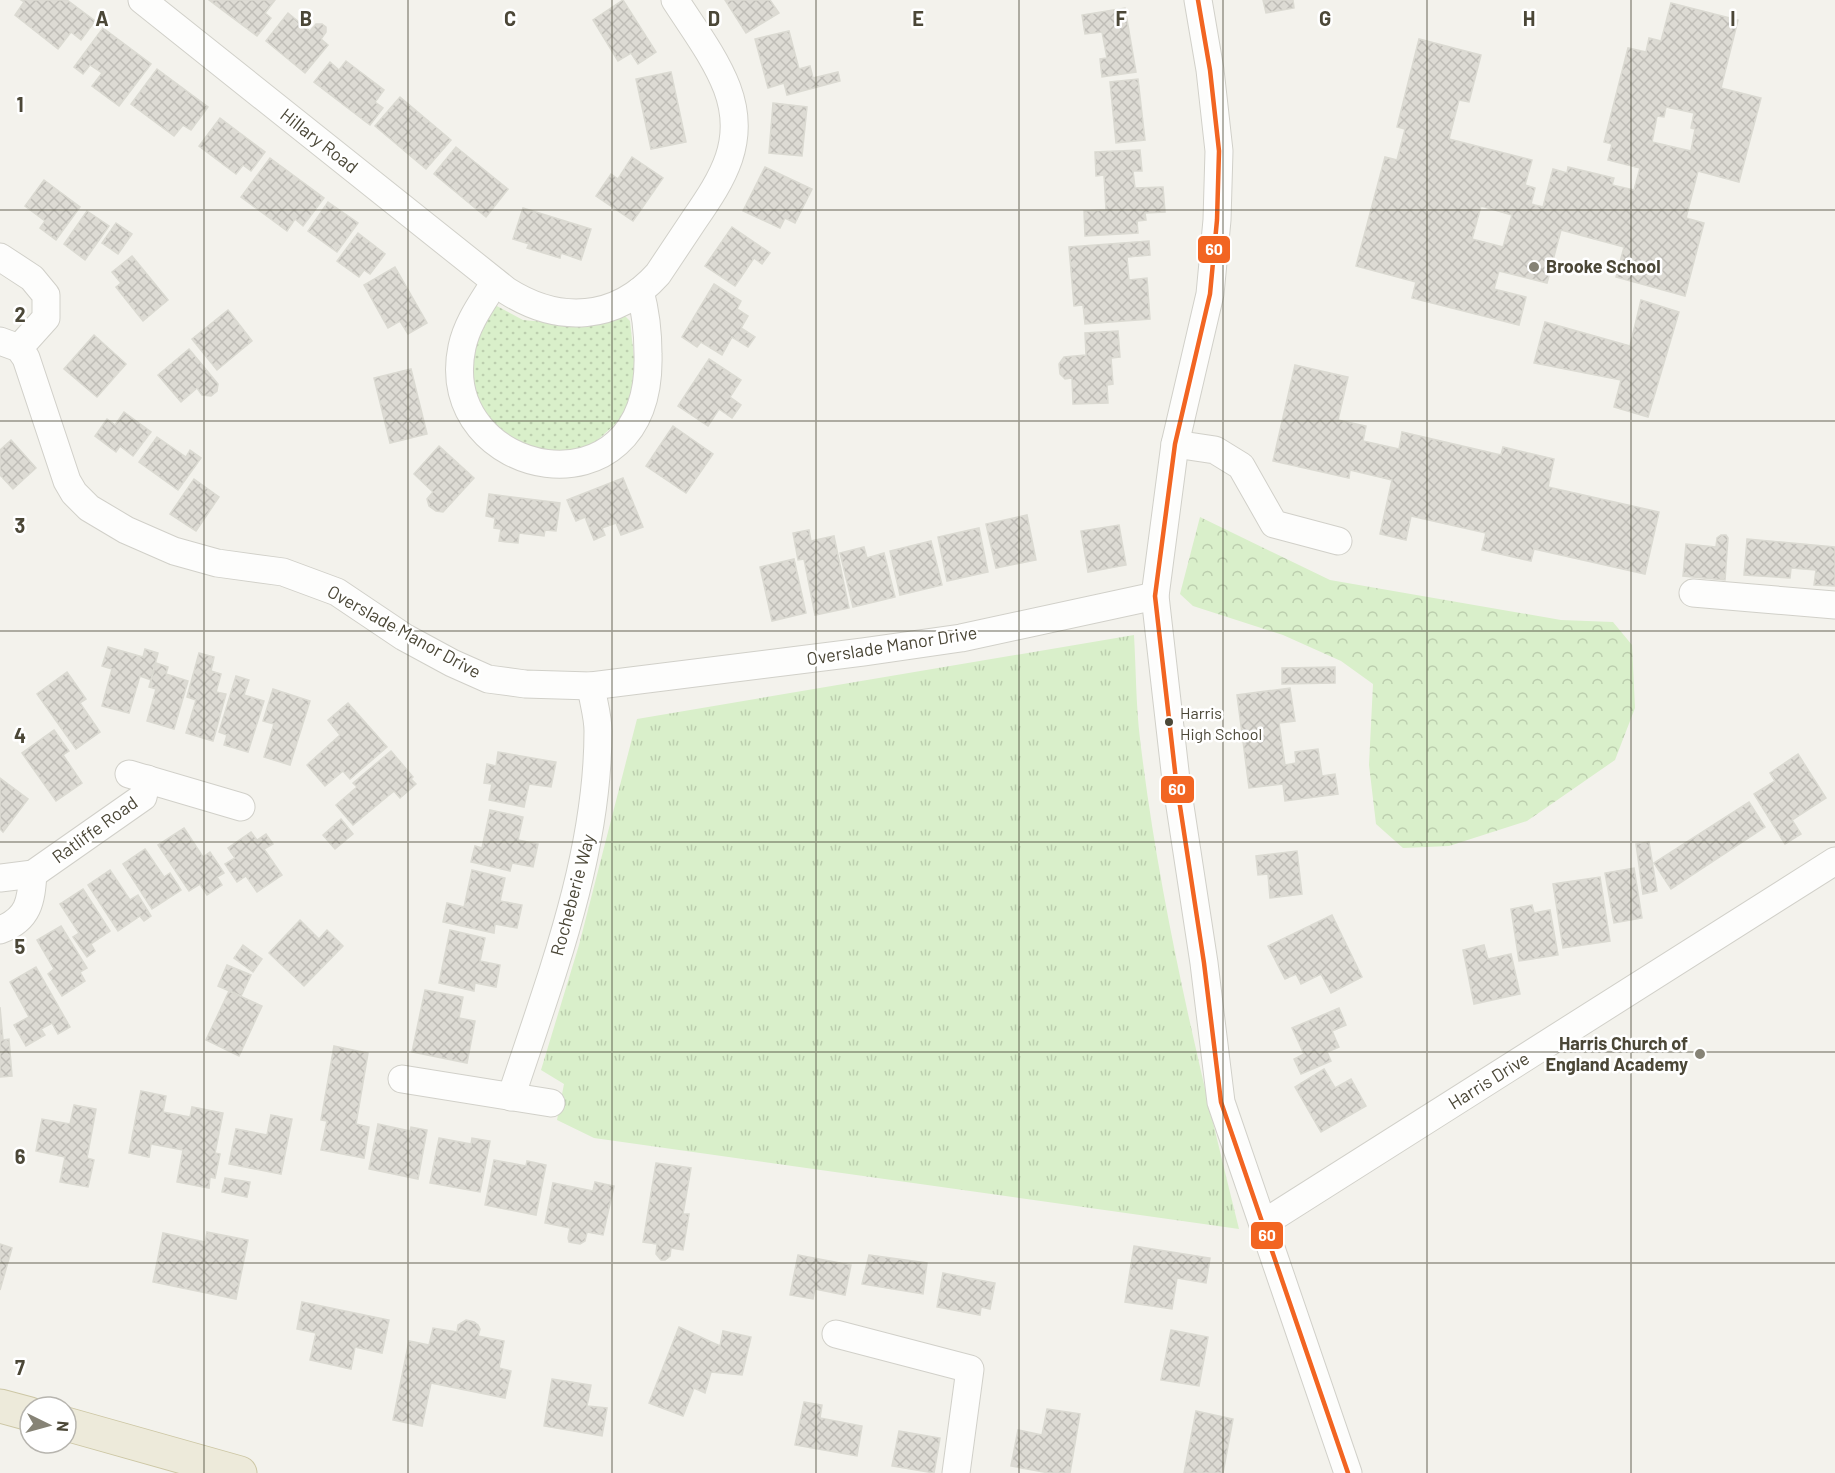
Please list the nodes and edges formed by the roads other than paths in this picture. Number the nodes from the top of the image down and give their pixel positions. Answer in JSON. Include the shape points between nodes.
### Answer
{"nodes":[{"id":1,"x":142,"y":0,"type":"edge"},
{"id":2,"x":675,"y":0,"type":"edge"},
{"id":3,"x":1198,"y":0,"type":"edge"},
{"id":4,"x":0,"y":257,"type":"edge"},
{"id":5,"x":495,"y":282,"type":"junction"},
{"id":6,"x":640,"y":291,"type":"junction"},
{"id":7,"x":10,"y":345,"type":"edge"},
{"id":8,"x":1175,"y":444,"type":"junction"},
{"id":9,"x":1338,"y":541,"type":"dead end"},
{"id":10,"x":1693,"y":593,"type":"dead end"},
{"id":11,"x":1155,"y":596,"type":"junction"},
{"id":12,"x":1835,"y":605,"type":"edge"},
{"id":13,"x":591,"y":686,"type":"junction"},
{"id":14,"x":242,"y":807,"type":"dead end"},
{"id":15,"x":1835,"y":861,"type":"edge"},
{"id":16,"x":33,"y":873,"type":"junction"},
{"id":17,"x":0,"y":878,"type":"edge"},
{"id":18,"x":0,"y":930,"type":"edge"},
{"id":19,"x":402,"y":1079,"type":"dead end"},
{"id":20,"x":511,"y":1097,"type":"junction"},
{"id":21,"x":551,"y":1103,"type":"dead end"},
{"id":22,"x":1264,"y":1223,"type":"junction"},
{"id":23,"x":836,"y":1334,"type":"dead end"},
{"id":24,"x":0,"y":1406,"type":"edge"},
{"id":25,"x":18,"y":1411,"type":"edge"},
{"id":26,"x":78,"y":1429,"type":"edge"},
{"id":27,"x":174,"y":1465,"type":"edge"},
{"id":28,"x":240,"y":1473,"type":"edge"},
{"id":29,"x":956,"y":1473,"type":"edge"},
{"id":30,"x":1348,"y":1473,"type":"edge"}],
"edges":[{"from":1,"to":5,"type":"street","name":"Hillary Road"},
{"from":2,"to":6,"type":"street","name":"Hillary Road","via":[[727,88],[734,127],[732,149],[715,189],[658,274]]},
{"from":3,"to":8,"type":"street","via":[[1219,151],[1217,220],[1210,294]]},
{"from":4,"to":7,"type":"street","name":"Overslade Manor Drive","via":[[32,279],[46,295],[46,318]]},
{"from":5,"to":6,"type":"street","name":"Hillary Road","via":[[524,302],[562,313],[603,310]]},
{"from":5,"to":6,"type":"street","via":[[467,329],[462,346],[459,363],[464,397],[471,414],[495,442],[518,456],[545,463],[578,462],[604,453],[621,440],[639,415],[649,366],[646,314]]},
{"from":7,"to":13,"type":"street","name":"Overslade Manor Drive","via":[[33,374],[74,494],[126,530],[174,551],[217,563],[283,572],[337,592],[404,637],[488,679]]},
{"from":8,"to":9,"type":"street","via":[[1215,450],[1241,466],[1274,524]]},
{"from":8,"to":11,"type":"street"},
{"from":10,"to":12,"type":"street"},
{"from":11,"to":13,"type":"street","name":"Overslade Manor Drive","via":[[961,638]]},
{"from":11,"to":22,"type":"street","via":[[1176,780],[1221,1101]]},
{"from":13,"to":20,"type":"street","name":"Rocheberie Way","via":[[598,729],[591,828],[561,945]]},
{"from":14,"to":16,"type":"street","name":"Ratliffe Road","via":[[138,776],[143,797]]},
{"from":15,"to":22,"type":"street","name":"Harris Drive"},
{"from":16,"to":17,"type":"street","name":"Ratliffe Road"},
{"from":16,"to":18,"type":"street","name":"Ratliffe Road","via":[[27,909],[19,920]]},
{"from":19,"to":20,"type":"street"},
{"from":20,"to":21,"type":"street"},
{"from":22,"to":30,"type":"street"},
{"from":23,"to":29,"type":"street","via":[[970,1369]]},
{"from":24,"to":25,"type":"highway"},
{"from":26,"to":27,"type":"highway"},
{"from":27,"to":28,"type":"highway"}]}
